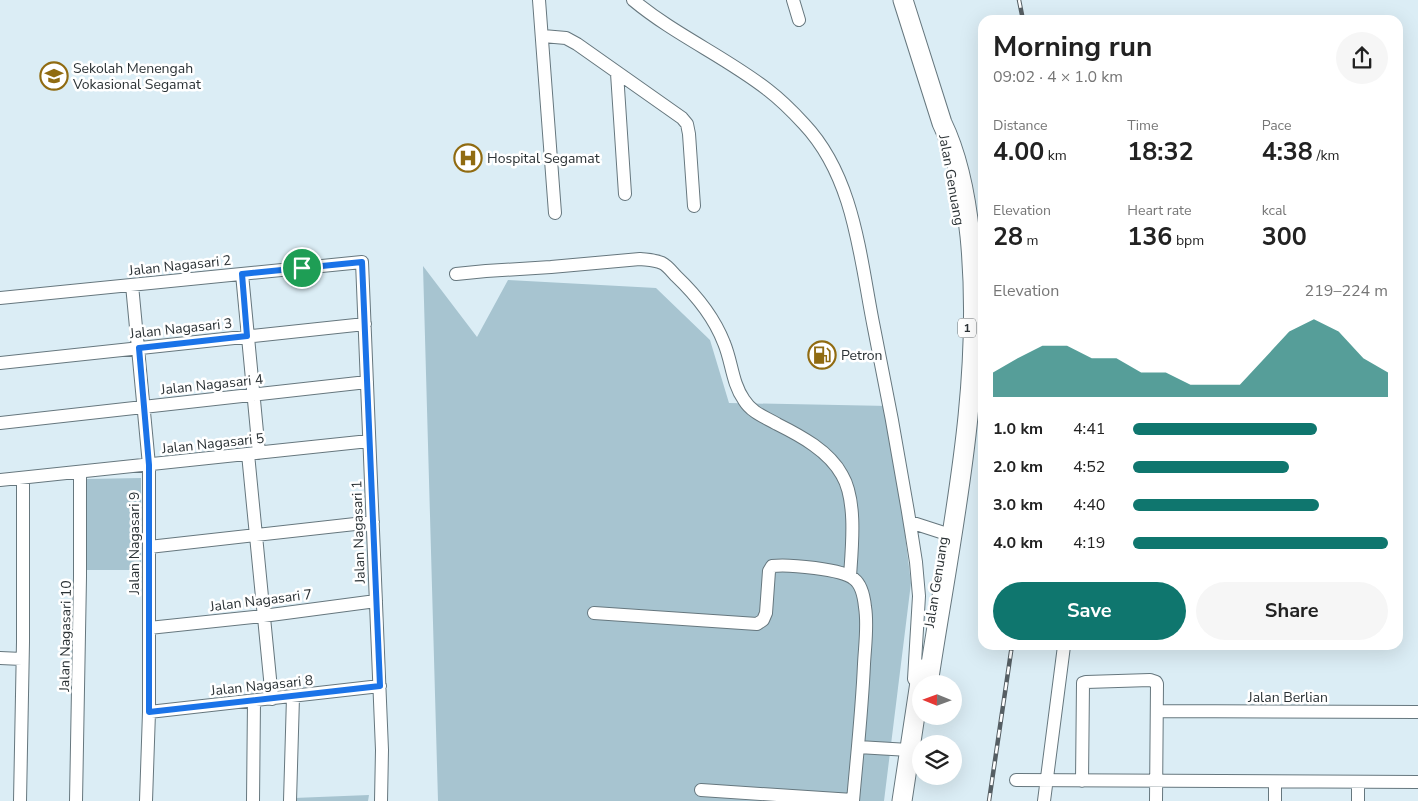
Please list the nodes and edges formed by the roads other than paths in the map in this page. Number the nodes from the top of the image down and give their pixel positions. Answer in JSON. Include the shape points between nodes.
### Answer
{"nodes":[{"id":1,"x":539,"y":0,"type":"edge"},
{"id":2,"x":633,"y":0,"type":"edge"},
{"id":3,"x":794,"y":0,"type":"edge"},
{"id":4,"x":903,"y":0,"type":"edge"},
{"id":5,"x":800,"y":20,"type":"dead end"},
{"id":6,"x":543,"y":36,"type":"junction"},
{"id":7,"x":617,"y":73,"type":"junction"},
{"id":8,"x":624,"y":194,"type":"dead end"},
{"id":9,"x":694,"y":206,"type":"dead end"},
{"id":10,"x":555,"y":213,"type":"dead end"},
{"id":11,"x":362,"y":262,"type":"joint"},
{"id":12,"x":242,"y":274,"type":"junction"},
{"id":13,"x":456,"y":274,"type":"dead end"},
{"id":14,"x":132,"y":285,"type":"junction"},
{"id":15,"x":0,"y":298,"type":"edge"},
{"id":16,"x":365,"y":324,"type":"junction"},
{"id":17,"x":247,"y":336,"type":"junction"},
{"id":18,"x":139,"y":348,"type":"junction"},
{"id":19,"x":0,"y":363,"type":"edge"},
{"id":20,"x":367,"y":382,"type":"junction"},
{"id":21,"x":252,"y":394,"type":"junction"},
{"id":22,"x":144,"y":407,"type":"junction"},
{"id":23,"x":0,"y":423,"type":"edge"},
{"id":24,"x":370,"y":441,"type":"junction"},
{"id":25,"x":254,"y":453,"type":"junction"},
{"id":26,"x":149,"y":465,"type":"junction"},
{"id":27,"x":80,"y":472,"type":"junction"},
{"id":28,"x":23,"y":478,"type":"junction"},
{"id":29,"x":0,"y":480,"type":"edge"},
{"id":30,"x":373,"y":522,"type":"junction"},
{"id":31,"x":910,"y":522,"type":"junction"},
{"id":32,"x":948,"y":534,"type":"junction"},
{"id":33,"x":256,"y":535,"type":"junction"},
{"id":34,"x":149,"y":546,"type":"junction"},
{"id":35,"x":850,"y":576,"type":"junction"},
{"id":36,"x":376,"y":601,"type":"junction"},
{"id":37,"x":594,"y":613,"type":"dead end"},
{"id":38,"x":263,"y":616,"type":"junction"},
{"id":39,"x":149,"y":628,"type":"junction"},
{"id":40,"x":1063,"y":650,"type":"edge"},
{"id":41,"x":0,"y":658,"type":"edge"},
{"id":42,"x":22,"y":658,"type":"junction"},
{"id":43,"x":929,"y":675,"type":"edge"},
{"id":44,"x":380,"y":686,"type":"junction"},
{"id":45,"x":293,"y":697,"type":"junction"},
{"id":46,"x":272,"y":699,"type":"junction"},
{"id":47,"x":254,"y":701,"type":"junction"},
{"id":48,"x":1158,"y":711,"type":"junction"},
{"id":49,"x":149,"y":712,"type":"junction"},
{"id":50,"x":1418,"y":712,"type":"edge"},
{"id":51,"x":921,"y":725,"type":"edge"},
{"id":52,"x":858,"y":747,"type":"junction"},
{"id":53,"x":909,"y":750,"type":"junction"},
{"id":54,"x":1016,"y":780,"type":"dead end"},
{"id":55,"x":1046,"y":781,"type":"junction"},
{"id":56,"x":1082,"y":781,"type":"junction"},
{"id":57,"x":1156,"y":782,"type":"junction"},
{"id":58,"x":1275,"y":782,"type":"junction"},
{"id":59,"x":1358,"y":782,"type":"junction"},
{"id":60,"x":1418,"y":782,"type":"edge"},
{"id":61,"x":701,"y":790,"type":"dead end"},
{"id":62,"x":853,"y":800,"type":"edge"},
{"id":63,"x":20,"y":801,"type":"edge"},
{"id":64,"x":76,"y":801,"type":"edge"},
{"id":65,"x":146,"y":801,"type":"edge"},
{"id":66,"x":253,"y":801,"type":"edge"},
{"id":67,"x":290,"y":801,"type":"edge"},
{"id":68,"x":381,"y":801,"type":"edge"},
{"id":69,"x":902,"y":801,"type":"edge"},
{"id":70,"x":911,"y":801,"type":"edge"},
{"id":71,"x":1044,"y":801,"type":"edge"},
{"id":72,"x":1156,"y":801,"type":"edge"},
{"id":73,"x":1275,"y":801,"type":"edge"},
{"id":74,"x":1358,"y":801,"type":"edge"}],
"edges":[{"from":1,"to":6,"type":"street"},
{"from":2,"to":31,"type":"street","via":[[768,90],[805,125],[828,157],[846,196],[856,231]]},
{"from":3,"to":5,"type":"street"},
{"from":4,"to":32,"type":"highway","name":"Jalan Genuang","number":"1","via":[[956,158],[967,208],[973,278],[971,392]]},
{"from":6,"to":7,"type":"street","via":[[566,38]]},
{"from":6,"to":10,"type":"street"},
{"from":7,"to":8,"type":"street"},
{"from":7,"to":9,"type":"street","via":[[677,114],[686,124]]},
{"from":11,"to":12,"type":"street","name":"Jalan Nagasari 2"},
{"from":11,"to":16,"type":"street","name":"Jalan Nagasari 1"},
{"from":12,"to":14,"type":"street","name":"Jalan Nagasari 2"},
{"from":12,"to":17,"type":"street"},
{"from":13,"to":35,"type":"street","via":[[640,259],[664,264],[710,314],[726,346],[738,390],[749,407],[830,458],[843,476],[850,497],[853,528]]},
{"from":14,"to":15,"type":"street","name":"Jalan Nagasari 2"},
{"from":14,"to":18,"type":"street","name":"Jalan Nagasari 9"},
{"from":16,"to":17,"type":"street","name":"Jalan Nagasari 3"},
{"from":16,"to":20,"type":"street","name":"Jalan Nagasari 1"},
{"from":17,"to":18,"type":"street","name":"Jalan Nagasari 3"},
{"from":17,"to":21,"type":"street"},
{"from":18,"to":19,"type":"street","name":"Jalan Nagasari 3"},
{"from":18,"to":22,"type":"street","name":"Jalan Nagasari 9"},
{"from":20,"to":21,"type":"street","name":"Jalan Nagasari 4"},
{"from":20,"to":24,"type":"street","name":"Jalan Nagasari 1"},
{"from":21,"to":22,"type":"street","name":"Jalan Nagasari 4"},
{"from":21,"to":25,"type":"street"},
{"from":22,"to":23,"type":"street","name":"Jalan Nagasari 4"},
{"from":22,"to":26,"type":"street","name":"Jalan Nagasari 9"},
{"from":24,"to":25,"type":"street","name":"Jalan Nagasari 5"},
{"from":24,"to":30,"type":"street","name":"Jalan Nagasari 1"},
{"from":25,"to":26,"type":"street","name":"Jalan Nagasari 5"},
{"from":25,"to":33,"type":"street"},
{"from":26,"to":27,"type":"street","name":"Jalan Nagasari 5"},
{"from":26,"to":34,"type":"street","name":"Jalan Nagasari 9"},
{"from":27,"to":28,"type":"street","name":"Jalan Nagasari 5"},
{"from":27,"to":64,"type":"street","name":"Jalan Nagasari 10"},
{"from":28,"to":29,"type":"street","name":"Jalan Nagasari 5"},
{"from":28,"to":42,"type":"street"},
{"from":30,"to":33,"type":"street"},
{"from":30,"to":36,"type":"street","name":"Jalan Nagasari 1"},
{"from":31,"to":32,"type":"street"},
{"from":31,"to":53,"type":"street","via":[[919,596]]},
{"from":32,"to":43,"type":"highway","name":"Jalan Genuang","number":"1"},
{"from":32,"to":53,"type":"highway","name":"Jalan Genuang","number":"1"},
{"from":33,"to":34,"type":"street"},
{"from":33,"to":38,"type":"street"},
{"from":34,"to":39,"type":"street","name":"Jalan Nagasari 9"},
{"from":35,"to":37,"type":"street","via":[[790,565],[772,566],[766,613],[757,624]]},
{"from":35,"to":52,"type":"street","via":[[862,589],[866,613]]},
{"from":36,"to":38,"type":"street","name":"Jalan Nagasari 7"},
{"from":36,"to":44,"type":"street","name":"Jalan Nagasari 1"},
{"from":38,"to":39,"type":"street","name":"Jalan Nagasari 7"},
{"from":38,"to":46,"type":"street"},
{"from":39,"to":49,"type":"street","name":"Jalan Nagasari 9"},
{"from":40,"to":55,"type":"street"},
{"from":41,"to":42,"type":"street"},
{"from":42,"to":63,"type":"street"},
{"from":44,"to":45,"type":"street","name":"Jalan Nagasari 8"},
{"from":44,"to":68,"type":"street","name":"Jalan Nagasari 1"},
{"from":45,"to":46,"type":"street","name":"Jalan Nagasari 8"},
{"from":45,"to":67,"type":"street"},
{"from":46,"to":47,"type":"street","name":"Jalan Nagasari 8"},
{"from":47,"to":49,"type":"street","name":"Jalan Nagasari 8"},
{"from":47,"to":66,"type":"street"},
{"from":48,"to":50,"type":"street","name":"Jalan Berlian"},
{"from":48,"to":56,"type":"street","via":[[1157,684],[1153,680],[1083,683]]},
{"from":48,"to":57,"type":"street"},
{"from":49,"to":65,"type":"street","name":"Jalan Nagasari 9"},
{"from":51,"to":70,"type":"highway"},
{"from":52,"to":53,"type":"street"},
{"from":52,"to":62,"type":"street"},
{"from":53,"to":69,"type":"highway","name":"Jalan Genuang","number":"1"},
{"from":54,"to":55,"type":"street"},
{"from":55,"to":56,"type":"street"},
{"from":55,"to":71,"type":"street"},
{"from":56,"to":57,"type":"street"},
{"from":57,"to":58,"type":"street"},
{"from":57,"to":72,"type":"street"},
{"from":58,"to":59,"type":"street"},
{"from":58,"to":73,"type":"street"},
{"from":59,"to":60,"type":"street"},
{"from":59,"to":74,"type":"street"},
{"from":61,"to":62,"type":"street"}]}
